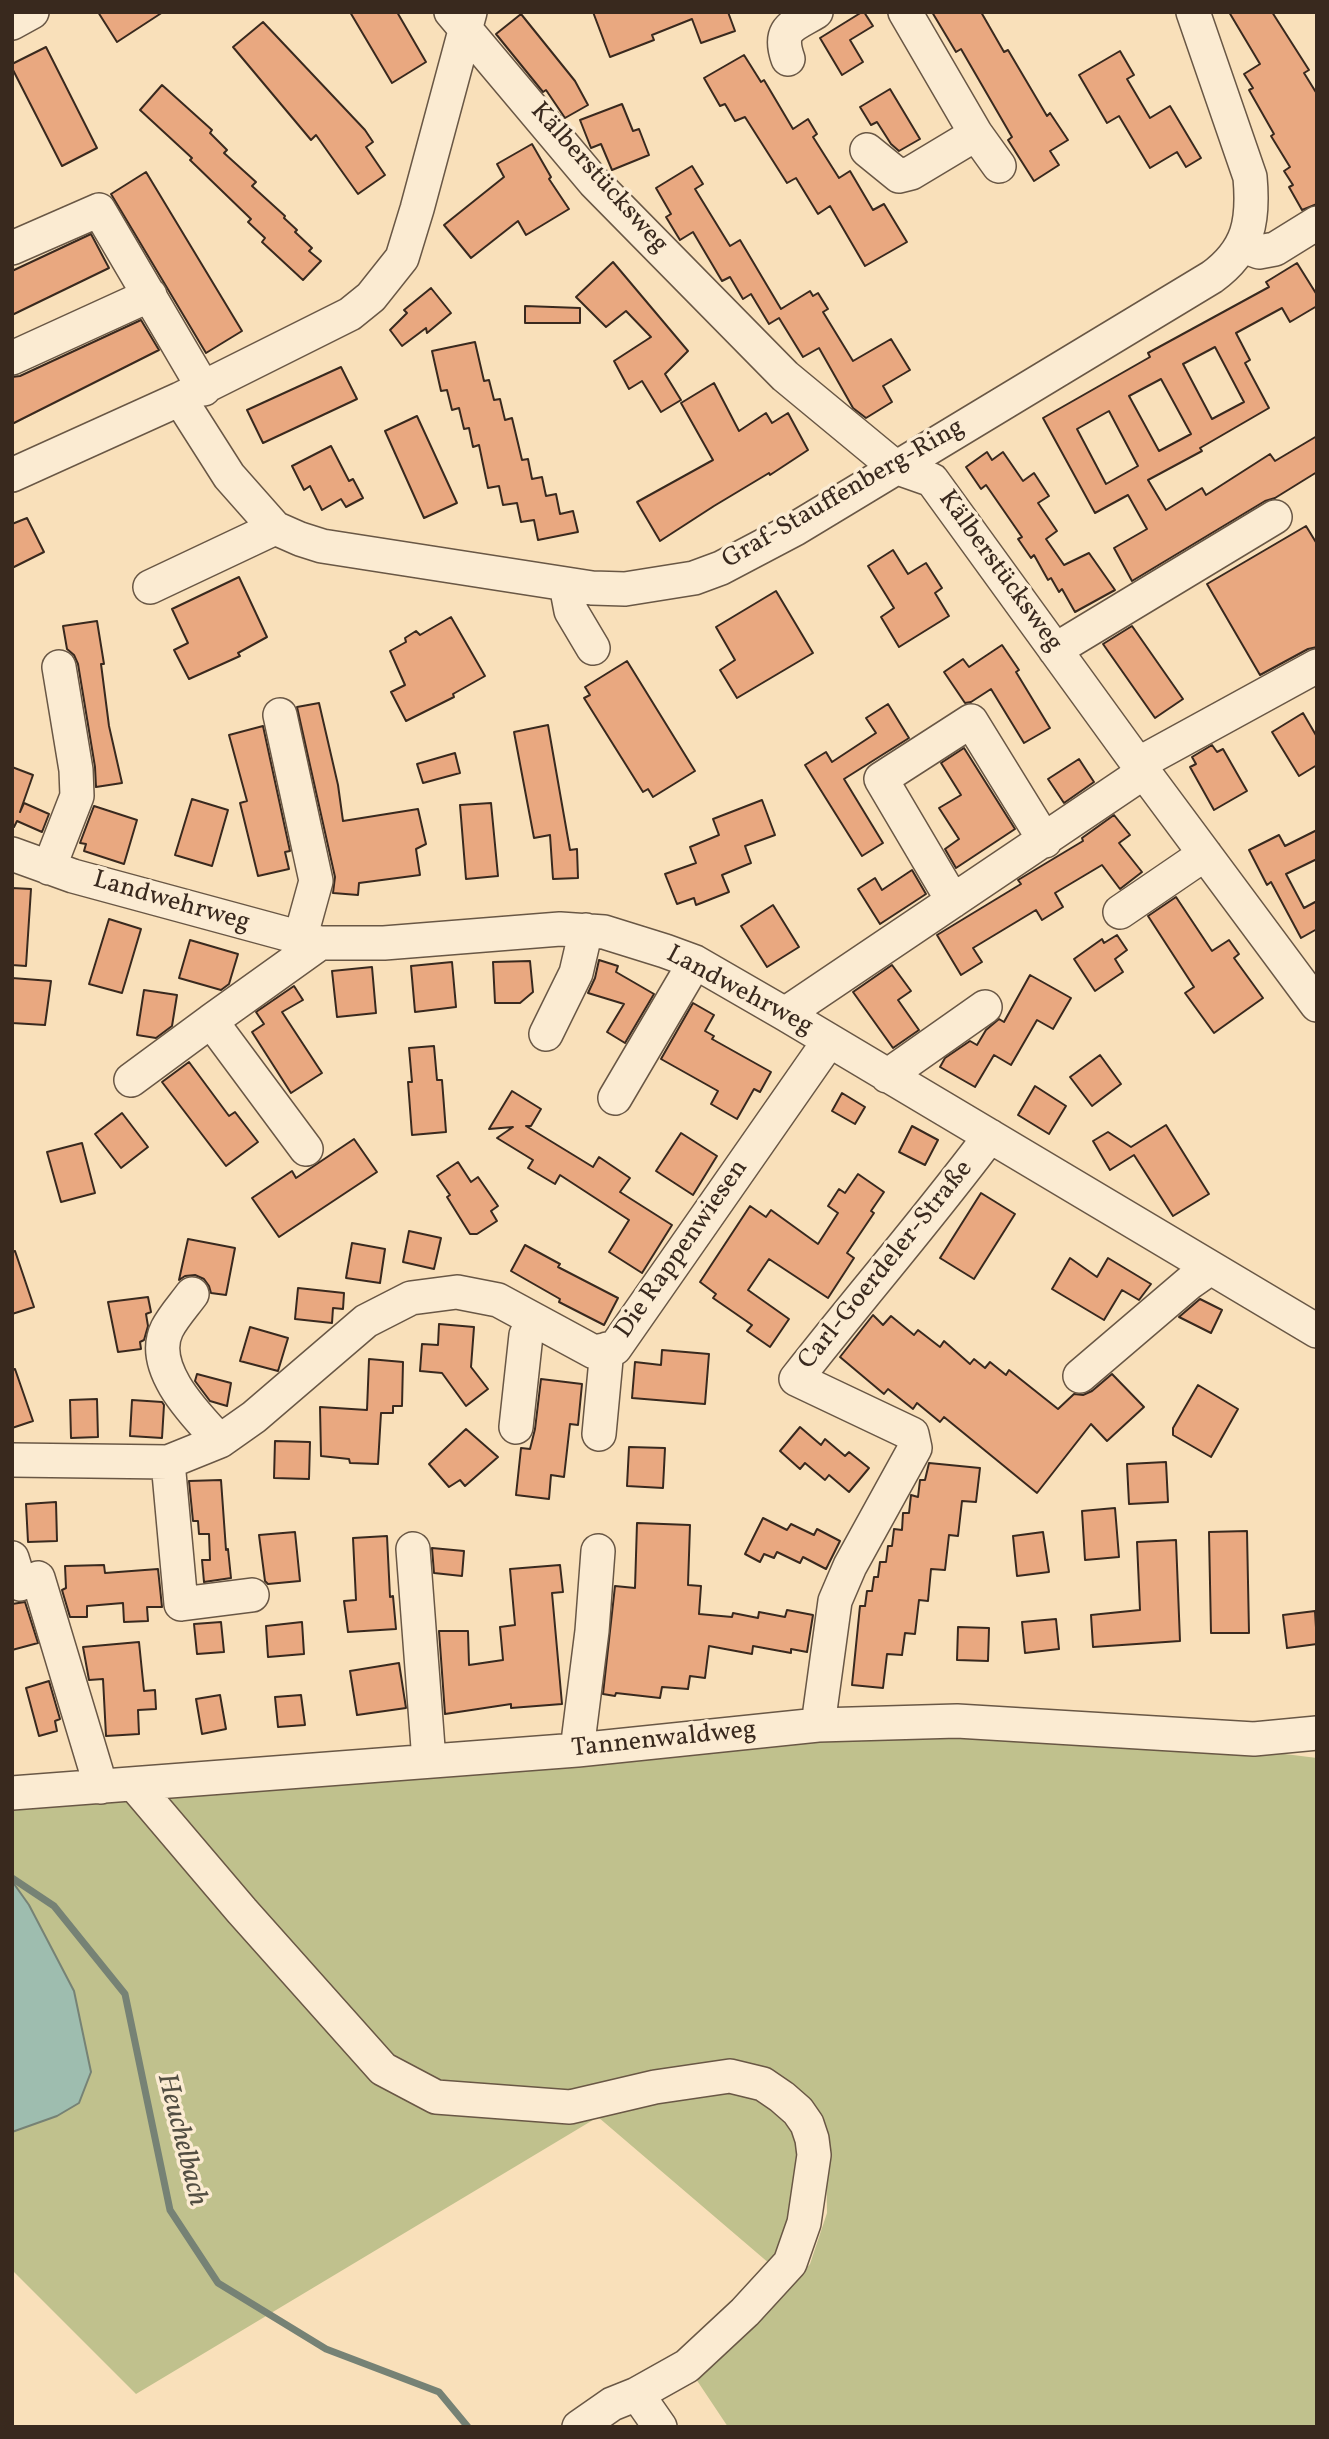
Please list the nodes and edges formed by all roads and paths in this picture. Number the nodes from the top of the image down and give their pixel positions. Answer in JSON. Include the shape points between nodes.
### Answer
{"nodes":[{"id":1,"x":32,"y":12,"type":"edge"},
{"id":2,"x":816,"y":12,"type":"edge"},
{"id":3,"x":905,"y":12,"type":"edge"},
{"id":4,"x":1192,"y":12,"type":"edge"},
{"id":5,"x":462,"y":18,"type":"edge"},
{"id":6,"x":12,"y":23,"type":"edge"},
{"id":7,"x":788,"y":59,"type":"dead end"},
{"id":8,"x":976,"y":134,"type":"junction"},
{"id":9,"x":867,"y":150,"type":"dead end"},
{"id":10,"x":999,"y":166,"type":"dead end"},
{"id":11,"x":1316,"y":226,"type":"edge"},
{"id":12,"x":1243,"y":246,"type":"junction"},
{"id":13,"x":12,"y":248,"type":"edge"},
{"id":14,"x":150,"y":295,"type":"junction"},
{"id":15,"x":12,"y":358,"type":"edge"},
{"id":16,"x":192,"y":394,"type":"junction"},
{"id":17,"x":895,"y":467,"type":"junction"},
{"id":18,"x":12,"y":475,"type":"edge"},
{"id":19,"x":1275,"y":517,"type":"dead end"},
{"id":20,"x":275,"y":528,"type":"junction"},
{"id":21,"x":566,"y":585,"type":"junction"},
{"id":22,"x":150,"y":587,"type":"dead end"},
{"id":23,"x":593,"y":648,"type":"dead end"},
{"id":24,"x":1055,"y":650,"type":"junction"},
{"id":25,"x":1317,"y":666,"type":"edge"},
{"id":26,"x":59,"y":667,"type":"dead end"},
{"id":27,"x":280,"y":715,"type":"dead end"},
{"id":28,"x":1141,"y":768,"type":"junction"},
{"id":29,"x":1045,"y":841,"type":"junction"},
{"id":30,"x":12,"y":854,"type":"edge"},
{"id":31,"x":1205,"y":854,"type":"junction"},
{"id":32,"x":50,"y":868,"type":"junction"},
{"id":33,"x":953,"y":901,"type":"junction"},
{"id":34,"x":1121,"y":912,"type":"dead end"},
{"id":35,"x":586,"y":930,"type":"junction"},
{"id":36,"x":310,"y":941,"type":"junction"},
{"id":37,"x":695,"y":962,"type":"junction"},
{"id":38,"x":1317,"y":1005,"type":"edge"},
{"id":39,"x":985,"y":1007,"type":"dead end"},
{"id":40,"x":785,"y":1014,"type":"junction"},
{"id":41,"x":211,"y":1021,"type":"junction"},
{"id":42,"x":546,"y":1034,"type":"dead end"},
{"id":43,"x":829,"y":1041,"type":"junction"},
{"id":44,"x":887,"y":1076,"type":"junction"},
{"id":45,"x":131,"y":1080,"type":"dead end"},
{"id":46,"x":615,"y":1098,"type":"dead end"},
{"id":47,"x":990,"y":1136,"type":"junction"},
{"id":48,"x":306,"y":1149,"type":"dead end"},
{"id":49,"x":1209,"y":1269,"type":"junction"},
{"id":50,"x":192,"y":1294,"type":"dead end"},
{"id":51,"x":533,"y":1320,"type":"junction"},
{"id":52,"x":1317,"y":1331,"type":"edge"},
{"id":53,"x":607,"y":1349,"type":"junction"},
{"id":54,"x":1080,"y":1376,"type":"dead end"},
{"id":55,"x":516,"y":1427,"type":"dead end"},
{"id":56,"x":599,"y":1434,"type":"dead end"},
{"id":57,"x":219,"y":1441,"type":"junction"},
{"id":58,"x":12,"y":1460,"type":"edge"},
{"id":59,"x":168,"y":1462,"type":"junction"},
{"id":60,"x":413,"y":1549,"type":"dead end"},
{"id":61,"x":598,"y":1551,"type":"dead end"},
{"id":62,"x":24,"y":1573,"type":"edge"},
{"id":63,"x":252,"y":1595,"type":"dead end"},
{"id":64,"x":818,"y":1725,"type":"junction"},
{"id":65,"x":1317,"y":1733,"type":"edge"},
{"id":66,"x":577,"y":1750,"type":"junction"},
{"id":67,"x":429,"y":1761,"type":"junction"},
{"id":68,"x":134,"y":1784,"type":"junction"},
{"id":69,"x":101,"y":1787,"type":"junction"},
{"id":70,"x":12,"y":1793,"type":"edge"},
{"id":71,"x":637,"y":2394,"type":"junction"},
{"id":72,"x":579,"y":2427,"type":"edge"},
{"id":73,"x":660,"y":2427,"type":"edge"}],
"edges":[{"from":1,"to":6,"type":"street"},
{"from":2,"to":7,"type":"street","via":[[785,35]]},
{"from":3,"to":8,"type":"street"},
{"from":4,"to":12,"type":"street","name":"Graf-Stauffenberg-Ring","via":[[1250,177],[1250,223]]},
{"from":5,"to":16,"type":"street","via":[[418,209],[401,258],[389,277],[350,314]]},
{"from":5,"to":17,"type":"street","name":"Kälberstücksweg","via":[[594,182],[785,376]]},
{"from":8,"to":9,"type":"street","via":[[899,176]]},
{"from":8,"to":10,"type":"street"},
{"from":11,"to":12,"type":"street","via":[[1275,248],[1259,252]]},
{"from":12,"to":17,"type":"street","name":"Graf-Stauffenberg-Ring","via":[[1212,277]]},
{"from":13,"to":14,"type":"street","name":"Graf-Stauffenberg-Ring","via":[[99,210]]},
{"from":14,"to":15,"type":"street"},
{"from":14,"to":16,"type":"street","name":"Graf-Stauffenberg-Ring"},
{"from":16,"to":18,"type":"street"},
{"from":16,"to":20,"type":"street","name":"Graf-Stauffenberg-Ring","via":[[229,476]]},
{"from":17,"to":21,"type":"street","name":"Graf-Stauffenberg-Ring","via":[[795,529],[694,578],[625,589]]},
{"from":17,"to":24,"type":"street","name":"Kälberstücksweg","via":[[932,480]]},
{"from":19,"to":24,"type":"street"},
{"from":20,"to":21,"type":"street","name":"Graf-Stauffenberg-Ring","via":[[322,546]]},
{"from":20,"to":22,"type":"street"},
{"from":21,"to":23,"type":"street","via":[[571,611]]},
{"from":24,"to":28,"type":"street","name":"Kälberstücksweg"},
{"from":25,"to":28,"type":"street"},
{"from":26,"to":32,"type":"street","via":[[77,796]]},
{"from":27,"to":36,"type":"street","via":[[316,881]]},
{"from":28,"to":29,"type":"street"},
{"from":28,"to":31,"type":"street","name":"Kälberstücksweg"},
{"from":29,"to":33,"type":"street"},
{"from":29,"to":33,"type":"street","via":[[971,721],[881,779]]},
{"from":30,"to":32,"type":"street","name":"Landwehrweg"},
{"from":31,"to":34,"type":"street"},
{"from":31,"to":38,"type":"street","name":"Kälberstücksweg"},
{"from":32,"to":36,"type":"street","name":"Landwehrweg"},
{"from":33,"to":40,"type":"street"},
{"from":35,"to":36,"type":"street","name":"Landwehrweg","via":[[384,943]]},
{"from":35,"to":37,"type":"street","name":"Landwehrweg"},
{"from":35,"to":42,"type":"street","via":[[576,973]]},
{"from":36,"to":41,"type":"street"},
{"from":37,"to":40,"type":"street","name":"Landwehrweg"},
{"from":37,"to":46,"type":"street"},
{"from":39,"to":44,"type":"street"},
{"from":40,"to":43,"type":"street","name":"Landwehrweg"},
{"from":41,"to":45,"type":"street"},
{"from":41,"to":48,"type":"street"},
{"from":43,"to":44,"type":"street","name":"Landwehrweg"},
{"from":43,"to":53,"type":"street","name":"Die Rappenwiesen","via":[[615,1348]]},
{"from":44,"to":47,"type":"street","name":"Landwehrweg"},
{"from":47,"to":49,"type":"street","name":"Landwehrweg"},
{"from":47,"to":64,"type":"street","name":"Carl-Goerdeler-Straße","via":[[796,1379],[912,1434],[915,1448],[835,1601]]},
{"from":49,"to":52,"type":"street","name":"Landwehrweg"},
{"from":49,"to":54,"type":"street"},
{"from":50,"to":57,"type":"street","via":[[166,1331],[165,1361],[184,1402]]},
{"from":51,"to":53,"type":"street","name":"Die Rappenwiesen","via":[[594,1352]]},
{"from":51,"to":55,"type":"street","via":[[526,1335]]},
{"from":51,"to":57,"type":"street","name":"Die Rappenwiesen","via":[[498,1300],[457,1292],[411,1298],[366,1321],[254,1417]]},
{"from":53,"to":56,"type":"street"},
{"from":57,"to":59,"type":"street","name":"Die Rappenwiesen"},
{"from":58,"to":59,"type":"street","name":"Die Rappenwiesen"},
{"from":59,"to":63,"type":"street","via":[[181,1604]]},
{"from":60,"to":67,"type":"street"},
{"from":61,"to":66,"type":"street"},
{"from":62,"to":69,"type":"street"},
{"from":64,"to":65,"type":"street","name":"Tannenwaldweg","via":[[957,1721],[1254,1739]]},
{"from":64,"to":66,"type":"street","name":"Tannenwaldweg"},
{"from":66,"to":67,"type":"street","name":"Tannenwaldweg"},
{"from":67,"to":68,"type":"street","name":"Tannenwaldweg"},
{"from":68,"to":69,"type":"street","name":"Tannenwaldweg"},
{"from":68,"to":71,"type":"street","via":[[383,2069],[436,2097],[570,2107],[730,2076],[763,2084],[782,2096],[807,2124],[814,2155],[804,2223],[790,2263],[687,2366]]},
{"from":69,"to":70,"type":"street","name":"Tannenwaldweg"},
{"from":71,"to":72,"type":"street","via":[[612,2404]]},
{"from":71,"to":73,"type":"street"}]}
